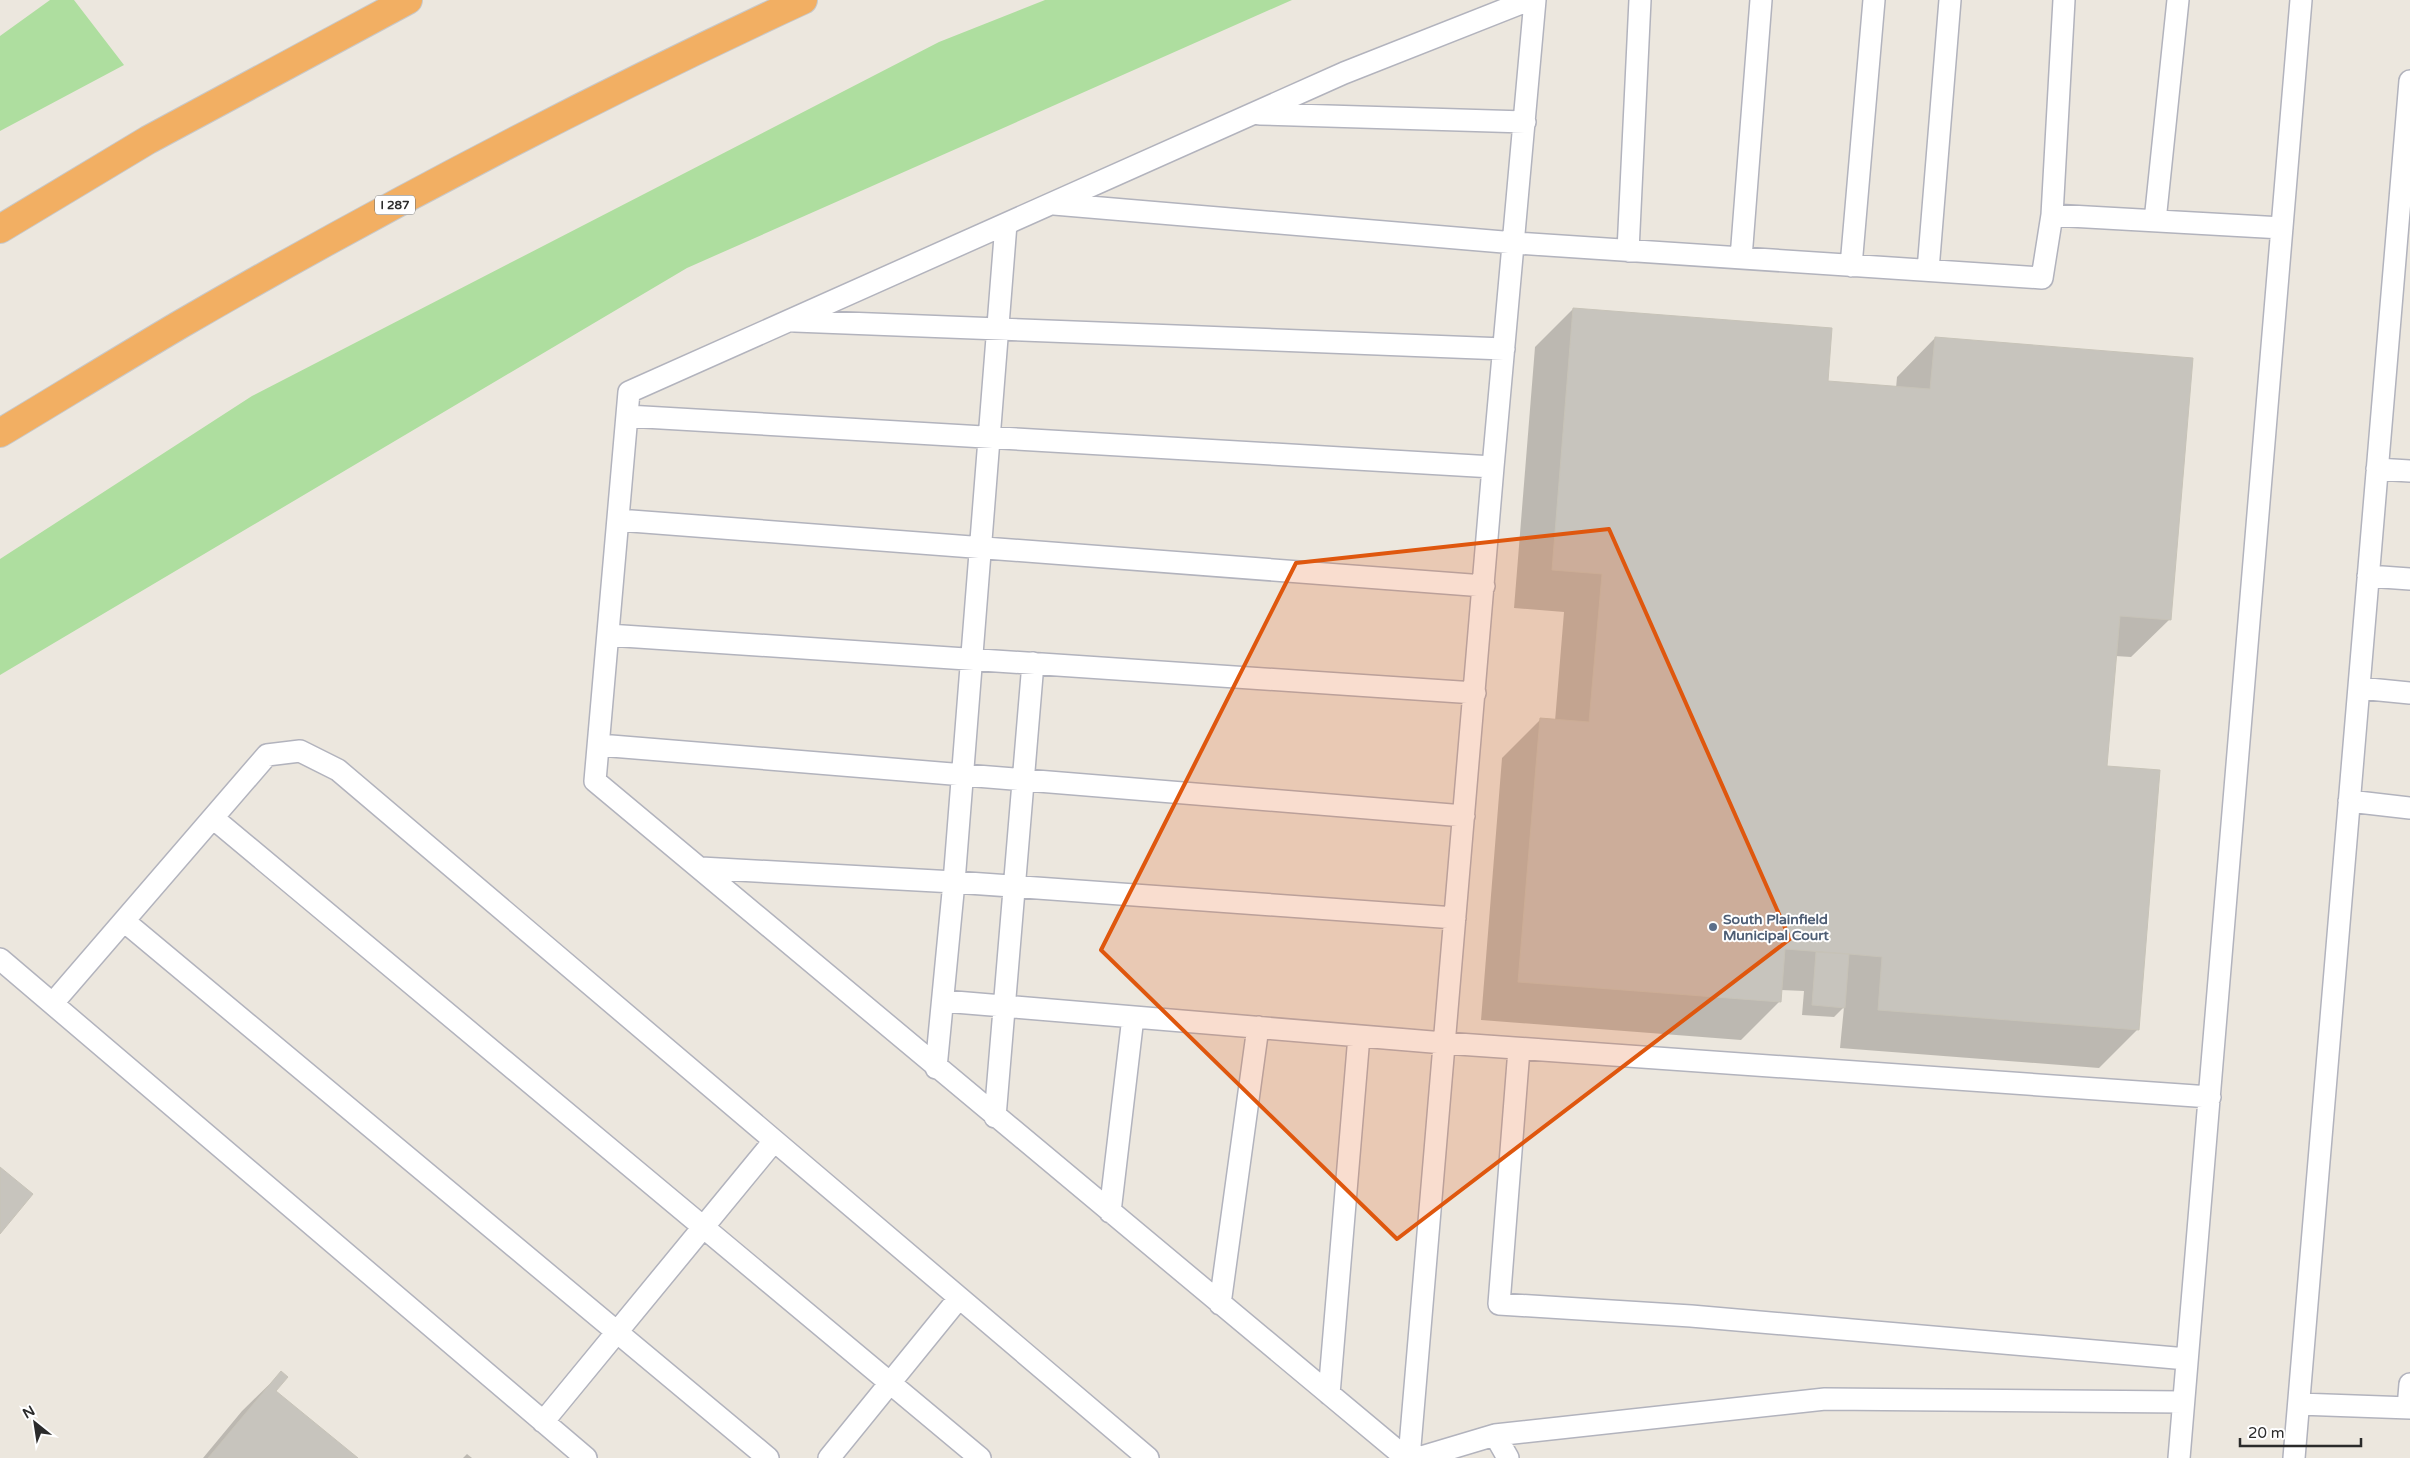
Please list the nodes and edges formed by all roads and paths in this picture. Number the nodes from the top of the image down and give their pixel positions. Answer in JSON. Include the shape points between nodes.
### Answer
{"nodes":[{"id":1,"x":408,"y":0,"type":"edge"},
{"id":2,"x":803,"y":0,"type":"edge"},
{"id":3,"x":1530,"y":0,"type":"edge"},
{"id":4,"x":1535,"y":0,"type":"edge"},
{"id":5,"x":1640,"y":0,"type":"edge"},
{"id":6,"x":1761,"y":0,"type":"edge"},
{"id":7,"x":1874,"y":0,"type":"edge"},
{"id":8,"x":1950,"y":0,"type":"edge"},
{"id":9,"x":2064,"y":0,"type":"edge"},
{"id":10,"x":2178,"y":0,"type":"edge"},
{"id":11,"x":2301,"y":0,"type":"edge"},
{"id":12,"x":2410,"y":81,"type":"edge"},
{"id":13,"x":1254,"y":114,"type":"junction"},
{"id":14,"x":1525,"y":122,"type":"junction"},
{"id":15,"x":2405,"y":190,"type":"edge"},
{"id":16,"x":1052,"y":204,"type":"junction"},
{"id":17,"x":2052,"y":215,"type":"junction"},
{"id":18,"x":2155,"y":221,"type":"junction"},
{"id":19,"x":1006,"y":224,"type":"junction"},
{"id":20,"x":2282,"y":228,"type":"junction"},
{"id":21,"x":0,"y":230,"type":"edge"},
{"id":22,"x":1514,"y":243,"type":"junction"},
{"id":23,"x":1628,"y":251,"type":"junction"},
{"id":24,"x":1741,"y":258,"type":"junction"},
{"id":25,"x":1851,"y":266,"type":"junction"},
{"id":26,"x":1928,"y":270,"type":"junction"},
{"id":27,"x":790,"y":320,"type":"junction"},
{"id":28,"x":998,"y":329,"type":"junction"},
{"id":29,"x":1504,"y":349,"type":"junction"},
{"id":30,"x":627,"y":416,"type":"junction"},
{"id":31,"x":0,"y":433,"type":"edge"},
{"id":32,"x":989,"y":437,"type":"junction"},
{"id":33,"x":1493,"y":467,"type":"junction"},
{"id":34,"x":2377,"y":469,"type":"junction"},
{"id":35,"x":2410,"y":471,"type":"edge"},
{"id":36,"x":618,"y":520,"type":"junction"},
{"id":37,"x":981,"y":548,"type":"junction"},
{"id":38,"x":2368,"y":576,"type":"junction"},
{"id":39,"x":2410,"y":579,"type":"edge"},
{"id":40,"x":1484,"y":586,"type":"junction"},
{"id":41,"x":608,"y":635,"type":"junction"},
{"id":42,"x":971,"y":659,"type":"junction"},
{"id":43,"x":1033,"y":663,"type":"junction"},
{"id":44,"x":2359,"y":688,"type":"junction"},
{"id":45,"x":1476,"y":693,"type":"junction"},
{"id":46,"x":2410,"y":693,"type":"edge"},
{"id":47,"x":599,"y":744,"type":"junction"},
{"id":48,"x":963,"y":774,"type":"junction"},
{"id":49,"x":1024,"y":780,"type":"junction"},
{"id":50,"x":2349,"y":801,"type":"junction"},
{"id":51,"x":2410,"y":808,"type":"edge"},
{"id":52,"x":1464,"y":816,"type":"junction"},
{"id":53,"x":213,"y":818,"type":"junction"},
{"id":54,"x":701,"y":868,"type":"junction"},
{"id":55,"x":954,"y":882,"type":"junction"},
{"id":56,"x":1015,"y":886,"type":"junction"},
{"id":57,"x":1455,"y":918,"type":"junction"},
{"id":58,"x":124,"y":921,"type":"junction"},
{"id":59,"x":0,"y":959,"type":"edge"},
{"id":60,"x":943,"y":1001,"type":"junction"},
{"id":61,"x":53,"y":1003,"type":"junction"},
{"id":62,"x":1004,"y":1006,"type":"junction"},
{"id":63,"x":1133,"y":1017,"type":"junction"},
{"id":64,"x":1258,"y":1027,"type":"junction"},
{"id":65,"x":1360,"y":1036,"type":"junction"},
{"id":66,"x":1444,"y":1043,"type":"junction"},
{"id":67,"x":1519,"y":1049,"type":"junction"},
{"id":68,"x":936,"y":1068,"type":"junction"},
{"id":69,"x":2210,"y":1097,"type":"junction"},
{"id":70,"x":995,"y":1117,"type":"junction"},
{"id":71,"x":774,"y":1141,"type":"junction"},
{"id":72,"x":1110,"y":1212,"type":"junction"},
{"id":73,"x":704,"y":1228,"type":"junction"},
{"id":74,"x":959,"y":1298,"type":"junction"},
{"id":75,"x":1220,"y":1304,"type":"junction"},
{"id":76,"x":618,"y":1333,"type":"junction"},
{"id":77,"x":2187,"y":1359,"type":"junction"},
{"id":78,"x":890,"y":1383,"type":"junction"},
{"id":79,"x":2410,"y":1384,"type":"edge"},
{"id":80,"x":1329,"y":1394,"type":"junction"},
{"id":81,"x":2184,"y":1402,"type":"junction"},
{"id":82,"x":2299,"y":1404,"type":"junction"},
{"id":83,"x":2409,"y":1408,"type":"edge"},
{"id":84,"x":543,"y":1422,"type":"junction"},
{"id":85,"x":1495,"y":1435,"type":"junction"},
{"id":86,"x":586,"y":1458,"type":"edge"},
{"id":87,"x":768,"y":1458,"type":"edge"},
{"id":88,"x":829,"y":1458,"type":"edge"},
{"id":89,"x":980,"y":1458,"type":"edge"},
{"id":90,"x":1148,"y":1458,"type":"edge"},
{"id":91,"x":1408,"y":1458,"type":"edge"},
{"id":92,"x":1418,"y":1458,"type":"edge"},
{"id":93,"x":1508,"y":1458,"type":"edge"},
{"id":94,"x":2179,"y":1458,"type":"edge"},
{"id":95,"x":2294,"y":1458,"type":"edge"}],
"edges":[{"from":1,"to":21,"type":"highway","via":[[148,140]]},
{"from":2,"to":31,"type":"highway","number":"I 287","via":[[431,185],[181,324]]},
{"from":3,"to":13,"type":"lane","via":[[1344,73]]},
{"from":4,"to":14,"type":"lane"},
{"from":5,"to":23,"type":"lane"},
{"from":6,"to":24,"type":"lane"},
{"from":7,"to":25,"type":"lane"},
{"from":8,"to":26,"type":"lane"},
{"from":9,"to":17,"type":"lane"},
{"from":10,"to":18,"type":"lane"},
{"from":11,"to":20,"type":"lane"},
{"from":12,"to":15,"type":"lane"},
{"from":13,"to":14,"type":"lane"},
{"from":13,"to":16,"type":"lane"},
{"from":14,"to":22,"type":"lane"},
{"from":15,"to":34,"type":"lane"},
{"from":16,"to":19,"type":"lane"},
{"from":16,"to":22,"type":"lane"},
{"from":17,"to":18,"type":"lane"},
{"from":17,"to":26,"type":"lane","via":[[2042,278]]},
{"from":18,"to":20,"type":"lane"},
{"from":19,"to":27,"type":"lane"},
{"from":19,"to":28,"type":"lane"},
{"from":20,"to":69,"type":"lane"},
{"from":22,"to":23,"type":"lane"},
{"from":22,"to":29,"type":"lane"},
{"from":23,"to":24,"type":"lane"},
{"from":24,"to":25,"type":"lane"},
{"from":25,"to":26,"type":"lane"},
{"from":27,"to":28,"type":"lane"},
{"from":27,"to":30,"type":"lane","via":[[629,392]]},
{"from":28,"to":29,"type":"lane"},
{"from":28,"to":32,"type":"lane"},
{"from":29,"to":33,"type":"lane"},
{"from":30,"to":32,"type":"lane"},
{"from":30,"to":36,"type":"lane"},
{"from":32,"to":33,"type":"lane"},
{"from":32,"to":37,"type":"lane"},
{"from":33,"to":40,"type":"lane"},
{"from":34,"to":35,"type":"lane"},
{"from":34,"to":38,"type":"lane"},
{"from":36,"to":37,"type":"lane"},
{"from":36,"to":41,"type":"lane"},
{"from":37,"to":40,"type":"lane"},
{"from":37,"to":42,"type":"lane"},
{"from":38,"to":39,"type":"lane"},
{"from":38,"to":44,"type":"lane"},
{"from":40,"to":45,"type":"lane"},
{"from":41,"to":42,"type":"lane"},
{"from":41,"to":47,"type":"lane"},
{"from":42,"to":43,"type":"lane"},
{"from":42,"to":48,"type":"lane"},
{"from":43,"to":45,"type":"lane"},
{"from":43,"to":49,"type":"lane"},
{"from":44,"to":46,"type":"lane"},
{"from":44,"to":50,"type":"lane"},
{"from":45,"to":52,"type":"lane"},
{"from":47,"to":48,"type":"lane"},
{"from":47,"to":54,"type":"lane","via":[[595,781]]},
{"from":48,"to":49,"type":"lane"},
{"from":48,"to":55,"type":"lane"},
{"from":49,"to":52,"type":"lane"},
{"from":49,"to":56,"type":"lane"},
{"from":50,"to":51,"type":"lane"},
{"from":50,"to":82,"type":"lane"},
{"from":52,"to":57,"type":"lane"},
{"from":53,"to":58,"type":"lane"},
{"from":53,"to":71,"type":"lane","via":[[267,756],[300,751],[338,770]]},
{"from":53,"to":73,"type":"lane"},
{"from":54,"to":55,"type":"lane"},
{"from":54,"to":68,"type":"lane"},
{"from":55,"to":56,"type":"lane"},
{"from":55,"to":60,"type":"lane"},
{"from":56,"to":57,"type":"lane"},
{"from":56,"to":62,"type":"lane"},
{"from":57,"to":66,"type":"lane"},
{"from":58,"to":61,"type":"lane"},
{"from":58,"to":76,"type":"lane"},
{"from":59,"to":61,"type":"lane"},
{"from":60,"to":62,"type":"lane"},
{"from":60,"to":68,"type":"lane"},
{"from":61,"to":84,"type":"lane"},
{"from":62,"to":63,"type":"lane"},
{"from":62,"to":70,"type":"lane"},
{"from":63,"to":64,"type":"lane"},
{"from":63,"to":72,"type":"lane"},
{"from":64,"to":65,"type":"lane"},
{"from":64,"to":75,"type":"lane"},
{"from":65,"to":66,"type":"lane"},
{"from":65,"to":80,"type":"lane"},
{"from":66,"to":67,"type":"lane"},
{"from":66,"to":91,"type":"lane"},
{"from":67,"to":69,"type":"lane"},
{"from":67,"to":77,"type":"lane","via":[[1499,1304],[1690,1316]]},
{"from":68,"to":70,"type":"lane"},
{"from":69,"to":77,"type":"lane"},
{"from":70,"to":72,"type":"lane"},
{"from":71,"to":73,"type":"lane"},
{"from":71,"to":74,"type":"lane"},
{"from":72,"to":75,"type":"lane"},
{"from":73,"to":76,"type":"lane"},
{"from":73,"to":78,"type":"lane"},
{"from":74,"to":78,"type":"lane"},
{"from":74,"to":90,"type":"lane"},
{"from":75,"to":80,"type":"lane"},
{"from":76,"to":84,"type":"lane"},
{"from":76,"to":87,"type":"lane"},
{"from":77,"to":81,"type":"lane"},
{"from":78,"to":88,"type":"lane"},
{"from":78,"to":89,"type":"lane"},
{"from":79,"to":83,"type":"lane"},
{"from":80,"to":91,"type":"lane"},
{"from":81,"to":85,"type":"lane","via":[[1825,1400]]},
{"from":81,"to":94,"type":"lane"},
{"from":82,"to":83,"type":"lane"},
{"from":82,"to":95,"type":"lane"},
{"from":84,"to":86,"type":"lane"},
{"from":85,"to":92,"type":"lane"},
{"from":85,"to":93,"type":"lane"}]}
